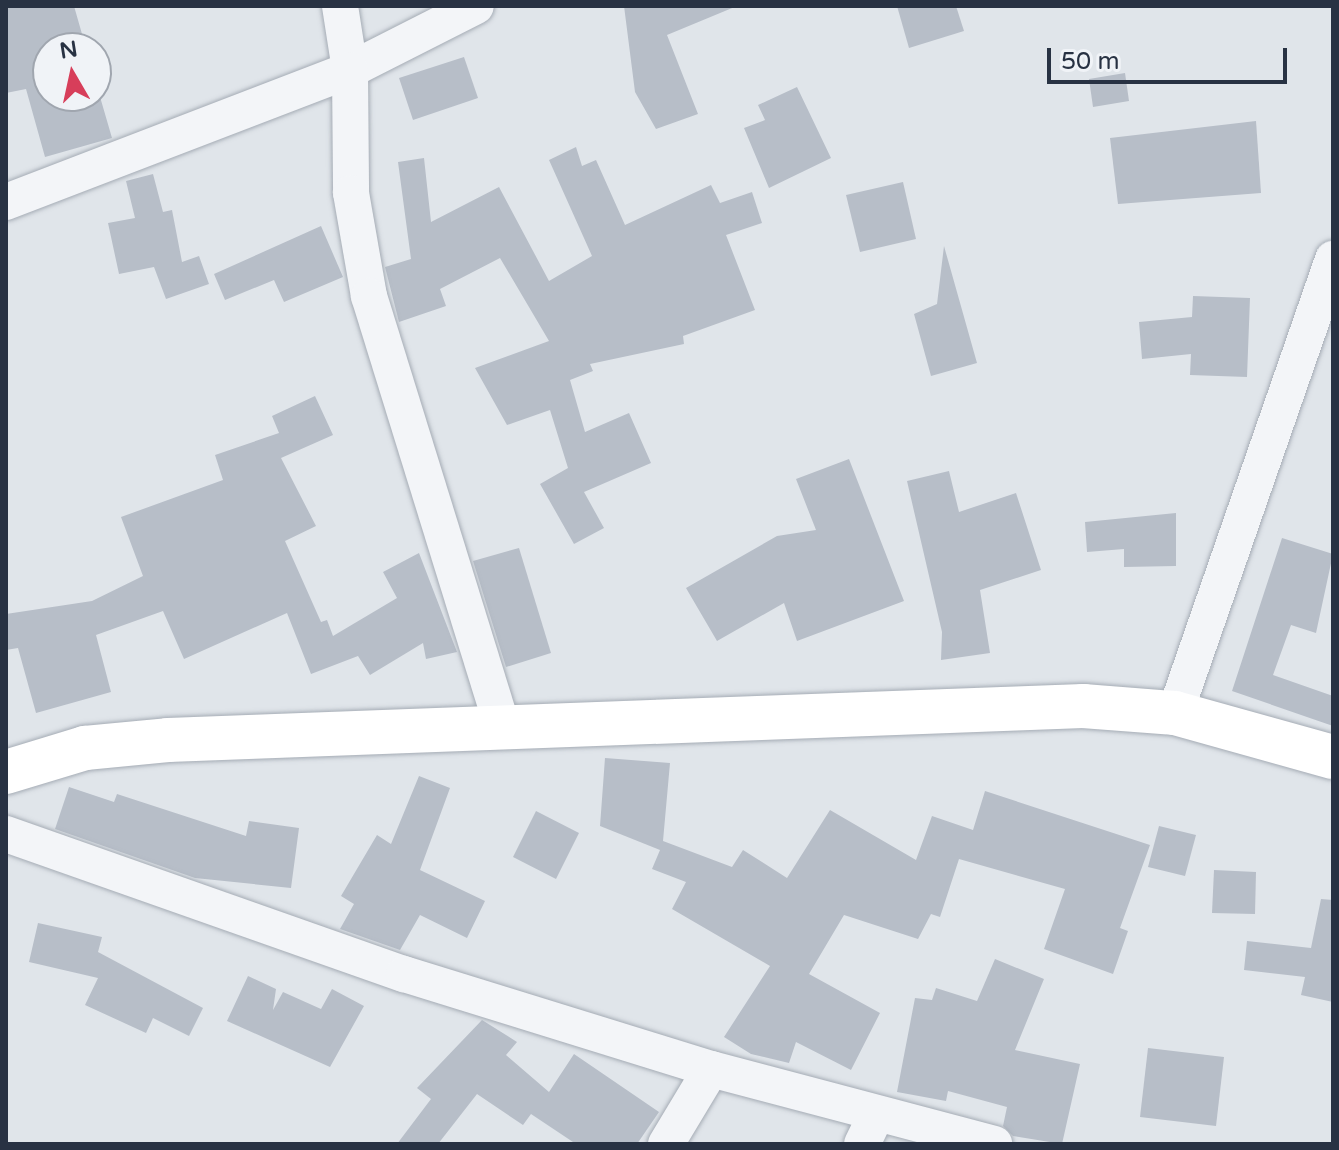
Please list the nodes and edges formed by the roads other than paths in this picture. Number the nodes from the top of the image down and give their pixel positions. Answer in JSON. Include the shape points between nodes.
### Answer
{"nodes":[{"id":1,"x":340,"y":6,"type":"edge"},
{"id":2,"x":476,"y":6,"type":"edge"},
{"id":3,"x":350,"y":70,"type":"junction"},
{"id":4,"x":7,"y":197,"type":"edge"},
{"id":5,"x":1332,"y":254,"type":"edge"},
{"id":6,"x":1175,"y":713,"type":"junction"},
{"id":7,"x":502,"y":725,"type":"junction"},
{"id":8,"x":1333,"y":757,"type":"edge"},
{"id":9,"x":6,"y":772,"type":"edge"},
{"id":10,"x":6,"y":834,"type":"edge"},
{"id":11,"x":711,"y":1069,"type":"junction"},
{"id":12,"x":869,"y":1130,"type":"edge"},
{"id":13,"x":666,"y":1144,"type":"edge"},
{"id":14,"x":994,"y":1144,"type":"edge"}],
"edges":[{"from":1,"to":3,"type":"street"},
{"from":2,"to":3,"type":"street"},
{"from":3,"to":4,"type":"street"},
{"from":3,"to":7,"type":"street","via":[[351,193],[369,296]]},
{"from":5,"to":6,"type":"street"},
{"from":6,"to":7,"type":"street","via":[[1083,706]]},
{"from":6,"to":8,"type":"street"},
{"from":7,"to":9,"type":"street","via":[[168,740],[85,748]]},
{"from":10,"to":11,"type":"street","via":[[404,974]]},
{"from":11,"to":12,"type":"street"},
{"from":11,"to":13,"type":"street"},
{"from":12,"to":14,"type":"street"}]}
